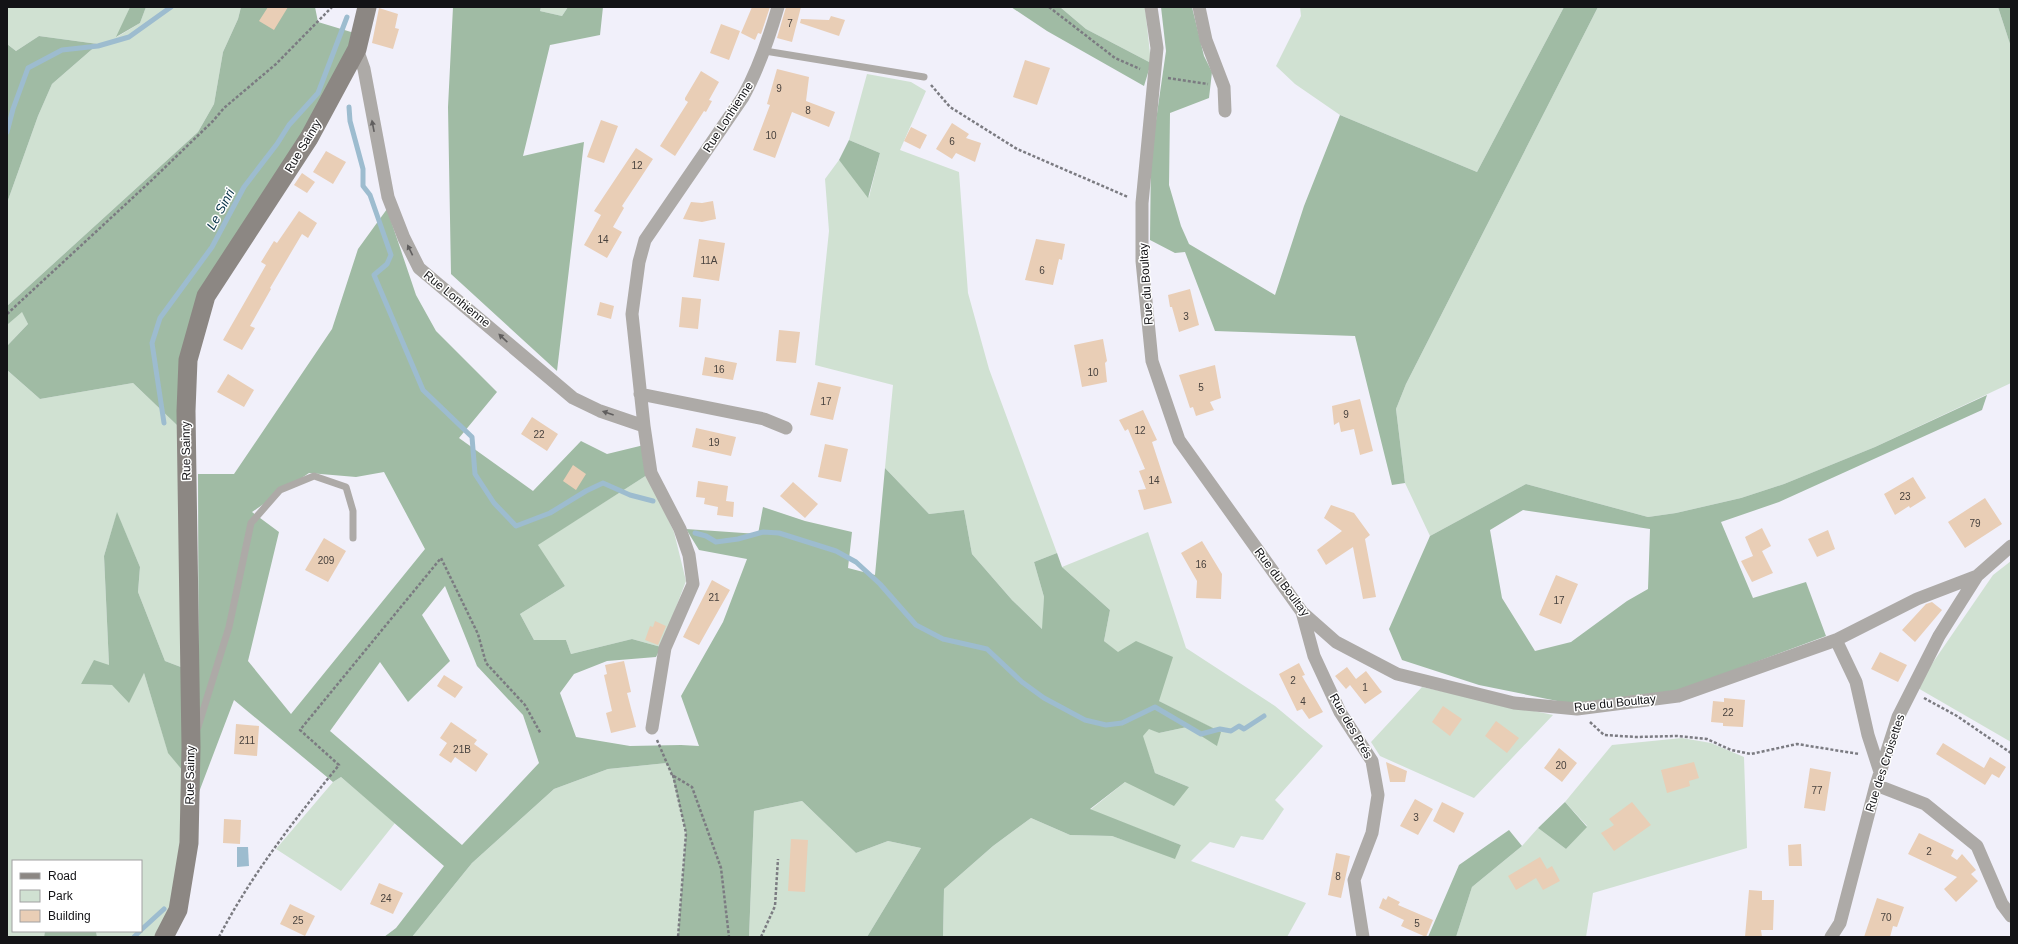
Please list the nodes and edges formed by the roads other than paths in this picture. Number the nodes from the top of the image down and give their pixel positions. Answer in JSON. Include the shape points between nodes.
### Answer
{"nodes":[{"id":1,"x":367,"y":7,"type":"edge"},
{"id":2,"x":778,"y":7,"type":"edge"},
{"id":3,"x":1152,"y":7,"type":"edge"},
{"id":4,"x":1199,"y":7,"type":"edge"},
{"id":5,"x":357,"y":49,"type":"junction"},
{"id":6,"x":765,"y":51,"type":"junction"},
{"id":7,"x":924,"y":77,"type":"road end"},
{"id":8,"x":1226,"y":110,"type":"dead end"},
{"id":9,"x":640,"y":394,"type":"junction"},
{"id":10,"x":644,"y":426,"type":"junction"},
{"id":11,"x":786,"y":428,"type":"dead end"},
{"id":12,"x":353,"y":538,"type":"dead end"},
{"id":13,"x":2011,"y":546,"type":"edge"},
{"id":14,"x":1977,"y":576,"type":"junction"},
{"id":15,"x":1302,"y":612,"type":"junction"},
{"id":16,"x":1836,"y":640,"type":"junction"},
{"id":17,"x":652,"y":728,"type":"road end"},
{"id":18,"x":191,"y":748,"type":"junction"},
{"id":19,"x":1880,"y":772,"type":"junction"},
{"id":20,"x":1876,"y":785,"type":"junction"},
{"id":21,"x":2011,"y":916,"type":"edge"},
{"id":22,"x":164,"y":937,"type":"edge"},
{"id":23,"x":1362,"y":937,"type":"edge"},
{"id":24,"x":1830,"y":937,"type":"edge"}],
"edges":[{"from":1,"to":5,"type":"street","name":"Rue Sainry"},
{"from":2,"to":6,"type":"street","name":"Rue Lonhienne"},
{"from":3,"to":15,"type":"street","name":"Rue du Boultay","via":[[1157,48],[1142,203],[1142,261],[1152,361],[1179,440]]},
{"from":4,"to":8,"type":"street","via":[[1206,40],[1224,87]]},
{"from":10,"to":5,"type":"street","name":"Rue Lonhienne","one_way":true,"via":[[600,411],[573,398],[419,268],[388,198],[364,69]]},
{"from":5,"to":18,"type":"street","name":"Rue Sainry","via":[[309,138],[206,296],[188,360],[186,411]]},
{"from":6,"to":7,"type":"lane"},
{"from":6,"to":9,"type":"street","name":"Rue Lonhienne","via":[[743,97],[645,240],[639,262],[632,314]]},
{"from":9,"to":10,"type":"street","name":"Rue Lonhienne"},
{"from":9,"to":11,"type":"street","via":[[764,418]]},
{"from":10,"to":17,"type":"street","name":"Rue Lonhienne","via":[[651,473],[682,536],[689,555],[693,584],[665,648]]},
{"from":12,"to":18,"type":"lane","via":[[354,511],[346,487],[314,476],[280,490],[251,523],[229,627]]},
{"from":13,"to":14,"type":"street","name":"Rue des Croisettes"},
{"from":14,"to":16,"type":"street","name":"Rue du Boultay","via":[[1917,599]]},
{"from":14,"to":19,"type":"street","name":"Rue des Croisettes","via":[[1939,636],[1898,717]]},
{"from":15,"to":16,"type":"street","name":"Rue du Boultay","via":[[1336,642],[1397,674],[1514,703],[1577,709],[1678,696]]},
{"from":15,"to":23,"type":"street","name":"Rue des Prés","via":[[1314,656],[1333,698],[1372,761],[1378,795],[1372,833],[1354,880]]},
{"from":16,"to":19,"type":"street","via":[[1856,682]]},
{"from":18,"to":22,"type":"street","name":"Rue Sainry","via":[[189,843],[178,910]]},
{"from":19,"to":20,"type":"street","name":"Rue des Croisettes"},
{"from":20,"to":21,"type":"street","via":[[1925,804],[1977,846],[2002,904]]},
{"from":20,"to":24,"type":"street","name":"Rue des Croisettes","via":[[1840,922]]}]}
